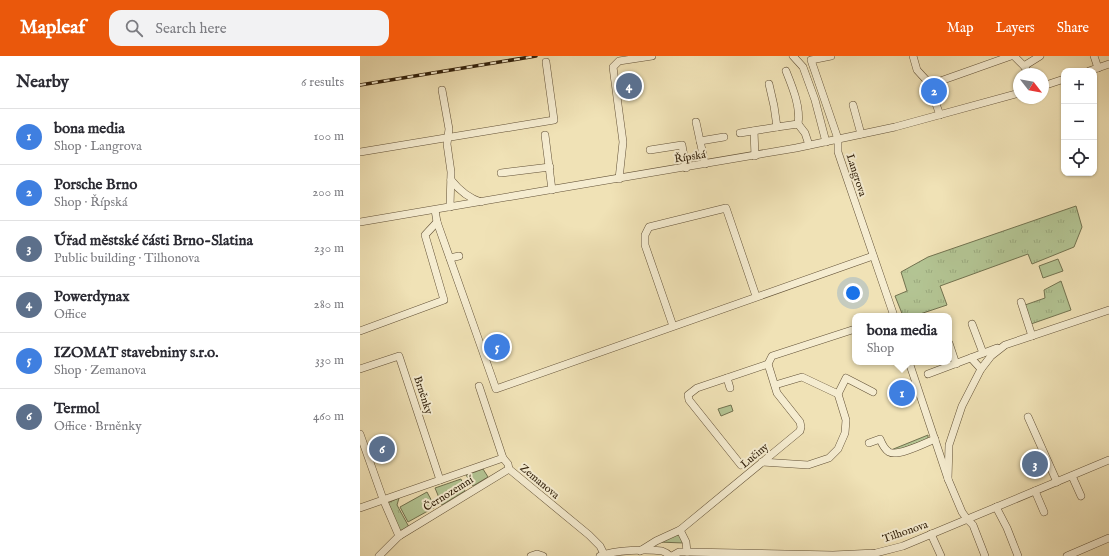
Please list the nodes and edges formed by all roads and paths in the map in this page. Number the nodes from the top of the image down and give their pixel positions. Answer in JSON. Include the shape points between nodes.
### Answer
{"nodes":[{"id":1,"x":652,"y":56,"type":"edge"},
{"id":2,"x":793,"y":56,"type":"edge"},
{"id":3,"x":831,"y":56,"type":"edge"},
{"id":4,"x":912,"y":56,"type":"edge"},
{"id":5,"x":1012,"y":56,"type":"edge"},
{"id":6,"x":1040,"y":56,"type":"edge"},
{"id":7,"x":1094,"y":56,"type":"edge"},
{"id":8,"x":546,"y":62,"type":"dead end"},
{"id":9,"x":1109,"y":64,"type":"edge"},
{"id":10,"x":1024,"y":66,"type":"joint"},
{"id":11,"x":1098,"y":68,"type":"joint"},
{"id":12,"x":786,"y":71,"type":"dead end"},
{"id":13,"x":1061,"y":80,"type":"edge"},
{"id":14,"x":769,"y":84,"type":"dead end"},
{"id":15,"x":1049,"y":84,"type":"edge"},
{"id":16,"x":929,"y":85,"type":"junction"},
{"id":17,"x":442,"y":90,"type":"dead end"},
{"id":18,"x":1013,"y":95,"type":"edge"},
{"id":19,"x":853,"y":105,"type":"dead end"},
{"id":20,"x":940,"y":115,"type":"junction"},
{"id":21,"x":696,"y":122,"type":"dead end"},
{"id":22,"x":798,"y":124,"type":"junction"},
{"id":23,"x":777,"y":127,"type":"junction"},
{"id":24,"x":754,"y":131,"type":"junction"},
{"id":25,"x":740,"y":133,"type":"dead end"},
{"id":26,"x":861,"y":134,"type":"junction"},
{"id":27,"x":545,"y":135,"type":"dead end"},
{"id":28,"x":448,"y":137,"type":"junction"},
{"id":29,"x":724,"y":137,"type":"dead end"},
{"id":30,"x":838,"y":140,"type":"junction"},
{"id":31,"x":700,"y":141,"type":"junction"},
{"id":32,"x":826,"y":142,"type":"junction"},
{"id":33,"x":809,"y":145,"type":"junction"},
{"id":34,"x":650,"y":150,"type":"dead end"},
{"id":35,"x":360,"y":152,"type":"edge"},
{"id":36,"x":755,"y":156,"type":"junction"},
{"id":37,"x":705,"y":164,"type":"junction"},
{"id":38,"x":550,"y":167,"type":"junction"},
{"id":39,"x":686,"y":168,"type":"junction"},
{"id":40,"x":501,"y":173,"type":"dead end"},
{"id":41,"x":619,"y":179,"type":"junction"},
{"id":42,"x":451,"y":180,"type":"junction"},
{"id":43,"x":552,"y":190,"type":"junction"},
{"id":44,"x":481,"y":202,"type":"junction"},
{"id":45,"x":450,"y":207,"type":"junction"},
{"id":46,"x":435,"y":210,"type":"junction"},
{"id":47,"x":360,"y":222,"type":"edge"},
{"id":48,"x":437,"y":222,"type":"junction"},
{"id":49,"x":459,"y":256,"type":"dead end"},
{"id":50,"x":873,"y":256,"type":"junction"},
{"id":51,"x":450,"y":258,"type":"junction"},
{"id":52,"x":756,"y":296,"type":"junction"},
{"id":53,"x":1021,"y":302,"type":"dead end"},
{"id":54,"x":1109,"y":310,"type":"edge"},
{"id":55,"x":892,"y":313,"type":"edge"},
{"id":56,"x":972,"y":324,"type":"dead end"},
{"id":57,"x":673,"y":326,"type":"junction"},
{"id":58,"x":852,"y":330,"type":"edge"},
{"id":59,"x":360,"y":331,"type":"edge"},
{"id":60,"x":1032,"y":336,"type":"junction"},
{"id":61,"x":1005,"y":346,"type":"junction"},
{"id":62,"x":952,"y":352,"type":"edge"},
{"id":63,"x":983,"y":353,"type":"junction"},
{"id":64,"x":970,"y":358,"type":"junction"},
{"id":65,"x":768,"y":364,"type":"junction"},
{"id":66,"x":956,"y":364,"type":"junction"},
{"id":67,"x":910,"y":365,"type":"edge"},
{"id":68,"x":360,"y":369,"type":"edge"},
{"id":69,"x":981,"y":369,"type":"junction"},
{"id":70,"x":928,"y":374,"type":"dead end"},
{"id":71,"x":727,"y":378,"type":"junction"},
{"id":72,"x":775,"y":385,"type":"junction"},
{"id":73,"x":478,"y":386,"type":"dead end"},
{"id":74,"x":730,"y":388,"type":"dead end"},
{"id":75,"x":873,"y":392,"type":"dead end"},
{"id":76,"x":838,"y":394,"type":"junction"},
{"id":77,"x":1028,"y":417,"type":"dead end"},
{"id":78,"x":360,"y":434,"type":"edge"},
{"id":79,"x":935,"y":439,"type":"junction"},
{"id":80,"x":869,"y":443,"type":"dead end"},
{"id":81,"x":503,"y":458,"type":"junction"},
{"id":82,"x":1109,"y":460,"type":"edge"},
{"id":83,"x":762,"y":462,"type":"junction"},
{"id":84,"x":741,"y":465,"type":"dead end"},
{"id":85,"x":509,"y":468,"type":"junction"},
{"id":86,"x":1072,"y":476,"type":"junction"},
{"id":87,"x":948,"y":479,"type":"junction"},
{"id":88,"x":440,"y":480,"type":"junction"},
{"id":89,"x":1057,"y":482,"type":"junction"},
{"id":90,"x":1035,"y":491,"type":"junction"},
{"id":91,"x":1081,"y":496,"type":"dead end"},
{"id":92,"x":383,"y":499,"type":"junction"},
{"id":93,"x":996,"y":507,"type":"junction"},
{"id":94,"x":360,"y":508,"type":"edge"},
{"id":95,"x":1044,"y":512,"type":"dead end"},
{"id":96,"x":967,"y":519,"type":"junction"},
{"id":97,"x":680,"y":530,"type":"junction"},
{"id":98,"x":931,"y":534,"type":"junction"},
{"id":99,"x":399,"y":536,"type":"junction"},
{"id":100,"x":1109,"y":538,"type":"edge"},
{"id":101,"x":640,"y":551,"type":"junction"},
{"id":102,"x":687,"y":552,"type":"junction"},
{"id":103,"x":876,"y":554,"type":"edge"},
{"id":104,"x":602,"y":555,"type":"edge"},
{"id":105,"x":379,"y":556,"type":"edge"},
{"id":106,"x":531,"y":556,"type":"edge"},
{"id":107,"x":542,"y":556,"type":"edge"},
{"id":108,"x":671,"y":556,"type":"edge"},
{"id":109,"x":941,"y":556,"type":"edge"},
{"id":110,"x":985,"y":556,"type":"edge"},
{"id":111,"x":1018,"y":556,"type":"edge"},
{"id":112,"x":1067,"y":556,"type":"edge"}],
"edges":[{"from":1,"to":41,"type":"street","via":[[619,61],[613,67],[623,142]]},
{"from":2,"to":32,"type":"street","via":[[804,67]]},
{"from":3,"to":30,"type":"street","name":"Langrova","via":[[811,60]]},
{"from":4,"to":16,"type":"street","via":[[917,70]]},
{"from":5,"to":10,"type":"street"},
{"from":5,"to":16,"type":"street"},
{"from":6,"to":10,"type":"street"},
{"from":7,"to":11,"type":"street"},
{"from":8,"to":28,"type":"street","via":[[554,120]]},
{"from":9,"to":11,"type":"street"},
{"from":12,"to":22,"type":"street","via":[[793,88]]},
{"from":13,"to":15,"type":"street"},
{"from":14,"to":23,"type":"street"},
{"from":16,"to":20,"type":"street"},
{"from":17,"to":28,"type":"street","via":[[449,129]]},
{"from":18,"to":20,"type":"street","name":"Řípská"},
{"from":19,"to":26,"type":"street"},
{"from":20,"to":26,"type":"street","name":"Řípská"},
{"from":21,"to":31,"type":"street"},
{"from":22,"to":23,"type":"street"},
{"from":22,"to":33,"type":"street","via":[[805,133]]},
{"from":23,"to":24,"type":"street"},
{"from":24,"to":25,"type":"street"},
{"from":24,"to":36,"type":"street"},
{"from":26,"to":30,"type":"street","name":"Řípská"},
{"from":27,"to":38,"type":"street"},
{"from":28,"to":35,"type":"street"},
{"from":28,"to":42,"type":"street"},
{"from":29,"to":31,"type":"street"},
{"from":30,"to":32,"type":"street","name":"Řípská"},
{"from":30,"to":50,"type":"street","name":"Langrova","via":[[838,152]]},
{"from":31,"to":37,"type":"street"},
{"from":32,"to":33,"type":"street","name":"Řípská"},
{"from":33,"to":36,"type":"street","name":"Řípská"},
{"from":34,"to":39,"type":"street","via":[[682,145]]},
{"from":36,"to":37,"type":"street","name":"Řípská"},
{"from":37,"to":39,"type":"street","name":"Řípská"},
{"from":38,"to":40,"type":"street"},
{"from":38,"to":43,"type":"street"},
{"from":39,"to":41,"type":"street","name":"Řípská"},
{"from":41,"to":43,"type":"street","name":"Řípská"},
{"from":42,"to":44,"type":"street","via":[[459,190]]},
{"from":42,"to":45,"type":"street"},
{"from":43,"to":44,"type":"street","name":"Řípská"},
{"from":44,"to":45,"type":"street","name":"Řípská"},
{"from":45,"to":46,"type":"street","name":"Řípská"},
{"from":46,"to":47,"type":"street","name":"Řípská"},
{"from":46,"to":48,"type":"street"},
{"from":48,"to":51,"type":"street"},
{"from":48,"to":59,"type":"street","via":[[425,235],[444,300]]},
{"from":49,"to":51,"type":"street"},
{"from":50,"to":52,"type":"street"},
{"from":50,"to":55,"type":"street","name":"Langrova"},
{"from":51,"to":57,"type":"street","via":[[496,389]]},
{"from":52,"to":57,"type":"street"},
{"from":52,"to":57,"type":"street","via":[[726,208],[649,227],[645,235],[645,245]]},
{"from":53,"to":60,"type":"street"},
{"from":54,"to":60,"type":"street"},
{"from":56,"to":63,"type":"street"},
{"from":58,"to":65,"type":"street","via":[[772,356]]},
{"from":60,"to":61,"type":"street"},
{"from":61,"to":63,"type":"street"},
{"from":61,"to":69,"type":"street","via":[[990,356]]},
{"from":62,"to":66,"type":"street"},
{"from":63,"to":64,"type":"street"},
{"from":64,"to":66,"type":"street"},
{"from":64,"to":69,"type":"street"},
{"from":65,"to":71,"type":"street"},
{"from":65,"to":72,"type":"street","name":"Lučiny"},
{"from":66,"to":70,"type":"street"},
{"from":67,"to":79,"type":"street"},
{"from":68,"to":88,"type":"street","name":"Brněnky","via":[[399,356]]},
{"from":69,"to":87,"type":"street","via":[[962,406],[949,445]]},
{"from":71,"to":74,"type":"street"},
{"from":71,"to":84,"type":"street","via":[[697,388],[688,394],[689,400]]},
{"from":72,"to":76,"type":"street","via":[[802,377]]},
{"from":72,"to":83,"type":"street","name":"Lučiny","via":[[777,393],[802,427]]},
{"from":73,"to":81,"type":"street","name":"Zemanova"},
{"from":75,"to":76,"type":"street","via":[[846,378]]},
{"from":76,"to":83,"type":"street","via":[[846,420],[845,433],[838,449],[830,458],[808,465]]},
{"from":77,"to":89,"type":"street"},
{"from":78,"to":92,"type":"street"},
{"from":79,"to":80,"type":"street","via":[[898,454],[890,452],[880,439]]},
{"from":79,"to":87,"type":"street"},
{"from":81,"to":85,"type":"street","name":"Zemanova"},
{"from":81,"to":88,"type":"street","name":"Černozemní"},
{"from":82,"to":86,"type":"street","name":"Tilhonova"},
{"from":83,"to":97,"type":"street","name":"Lučiny"},
{"from":85,"to":99,"type":"street","name":"Černozemní"},
{"from":85,"to":104,"type":"street","name":"Zemanova","via":[[589,535],[600,546]]},
{"from":86,"to":89,"type":"street","name":"Tilhonova"},
{"from":86,"to":91,"type":"street"},
{"from":87,"to":96,"type":"street"},
{"from":88,"to":92,"type":"street","name":"Černozemní"},
{"from":89,"to":90,"type":"street","name":"Tilhonova"},
{"from":90,"to":93,"type":"street","name":"Tilhonova"},
{"from":90,"to":95,"type":"street"},
{"from":92,"to":94,"type":"street","name":"Černozemní"},
{"from":92,"to":99,"type":"street"},
{"from":93,"to":96,"type":"street","name":"Tilhonova"},
{"from":93,"to":111,"type":"street"},
{"from":96,"to":98,"type":"street","name":"Tilhonova"},
{"from":96,"to":110,"type":"street","via":[[973,525]]},
{"from":97,"to":101,"type":"street","name":"Lučiny"},
{"from":97,"to":102,"type":"street","via":[[686,542]]},
{"from":98,"to":103,"type":"street","name":"Tilhonova"},
{"from":98,"to":109,"type":"street"},
{"from":99,"to":105,"type":"street","name":"Černozemní"},
{"from":100,"to":112,"type":"street"},
{"from":101,"to":104,"type":"street","name":"Tilhonova"},
{"from":101,"to":108,"type":"street","name":"Tilhonova","via":[[663,551]]},
{"from":102,"to":103,"type":"street","name":"Tilhonova"},
{"from":102,"to":108,"type":"street","name":"Tilhonova","via":[[678,552]]},
{"from":106,"to":107,"type":"street"}]}
